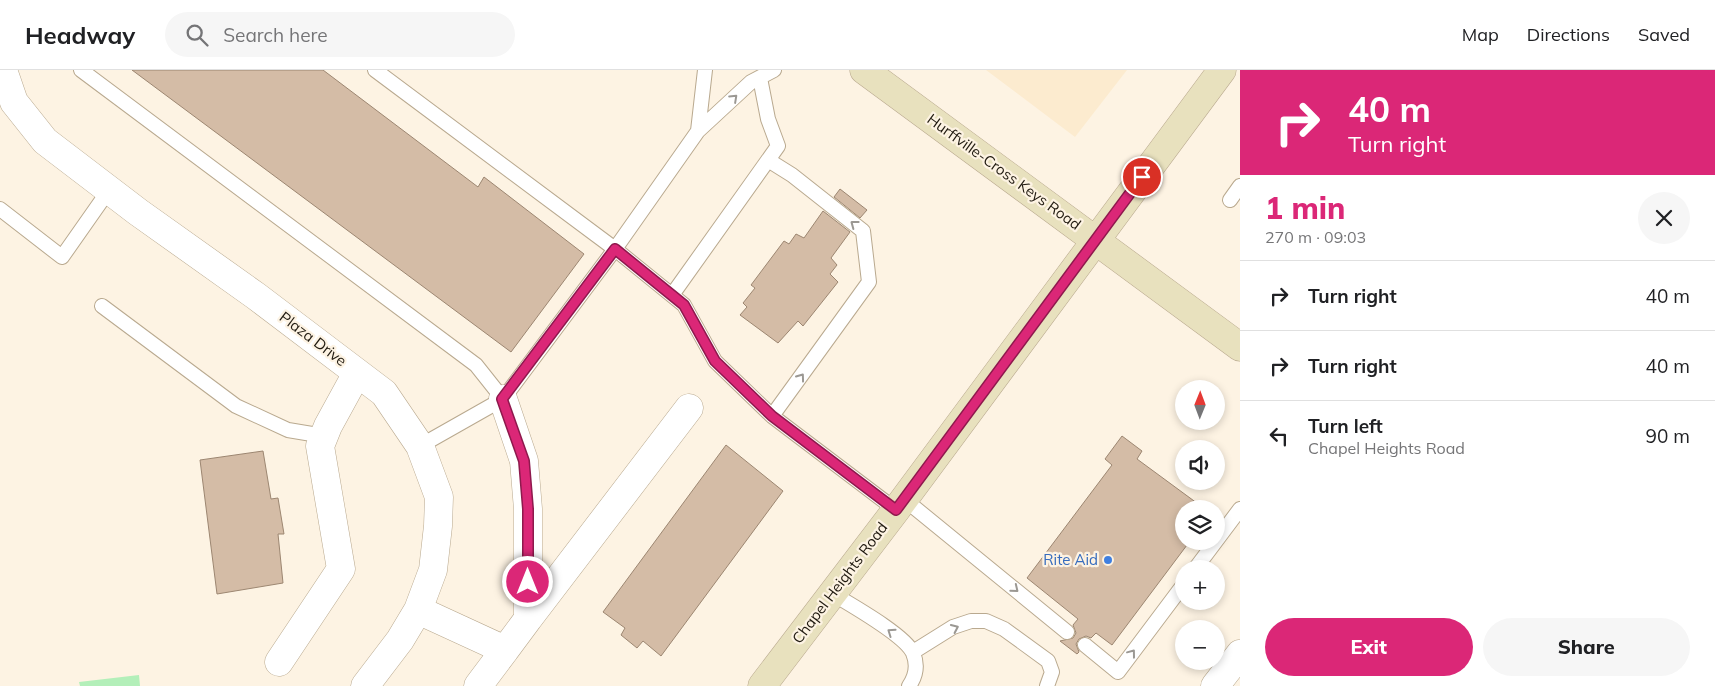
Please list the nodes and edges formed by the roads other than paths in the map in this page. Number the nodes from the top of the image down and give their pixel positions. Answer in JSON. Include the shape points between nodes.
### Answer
{"nodes":[{"id":1,"x":3,"y":70,"type":"edge"},
{"id":2,"x":81,"y":70,"type":"edge"},
{"id":3,"x":375,"y":70,"type":"edge"},
{"id":4,"x":705,"y":70,"type":"edge"},
{"id":5,"x":774,"y":70,"type":"edge"},
{"id":6,"x":864,"y":70,"type":"edge"},
{"id":7,"x":1222,"y":70,"type":"edge"},
{"id":8,"x":760,"y":78,"type":"junction"},
{"id":9,"x":698,"y":131,"type":"junction"},
{"id":10,"x":768,"y":160,"type":"junction"},
{"id":11,"x":1240,"y":186,"type":"edge"},
{"id":12,"x":109,"y":190,"type":"junction"},
{"id":13,"x":1230,"y":200,"type":"dead end"},
{"id":14,"x":0,"y":209,"type":"edge"},
{"id":15,"x":1096,"y":239,"type":"junction"},
{"id":16,"x":615,"y":249,"type":"junction"},
{"id":17,"x":672,"y":295,"type":"junction"},
{"id":18,"x":102,"y":306,"type":"dead end"},
{"id":19,"x":1240,"y":347,"type":"edge"},
{"id":20,"x":357,"y":373,"type":"junction"},
{"id":21,"x":502,"y":399,"type":"junction"},
{"id":22,"x":689,"y":408,"type":"dead end"},
{"id":23,"x":772,"y":416,"type":"junction"},
{"id":24,"x":324,"y":436,"type":"junction"},
{"id":25,"x":420,"y":446,"type":"junction"},
{"id":26,"x":900,"y":505,"type":"junction"},
{"id":27,"x":1240,"y":510,"type":"edge"},
{"id":28,"x":1225,"y":529,"type":"edge"},
{"id":29,"x":833,"y":594,"type":"junction"},
{"id":30,"x":1175,"y":596,"type":"edge"},
{"id":31,"x":418,"y":610,"type":"junction"},
{"id":32,"x":528,"y":619,"type":"junction"},
{"id":33,"x":1067,"y":632,"type":"dead end"},
{"id":34,"x":1085,"y":645,"type":"dead end"},
{"id":35,"x":505,"y":650,"type":"junction"},
{"id":36,"x":912,"y":652,"type":"junction"},
{"id":37,"x":1240,"y":654,"type":"edge"},
{"id":38,"x":279,"y":662,"type":"dead end"},
{"id":39,"x":365,"y":686,"type":"edge"},
{"id":40,"x":478,"y":686,"type":"edge"},
{"id":41,"x":762,"y":686,"type":"edge"},
{"id":42,"x":909,"y":686,"type":"edge"},
{"id":43,"x":1047,"y":686,"type":"edge"},
{"id":44,"x":1216,"y":686,"type":"edge"}],
"edges":[{"from":1,"to":12,"type":"street","name":"Plaza Drive","via":[[14,102],[45,141]]},
{"from":2,"to":21,"type":"lane","via":[[476,365]]},
{"from":3,"to":16,"type":"lane"},
{"from":4,"to":9,"type":"lane"},
{"from":5,"to":8,"type":"lane"},
{"from":6,"to":15,"type":"street","name":"Hurffville-Cross Keys Road"},
{"from":7,"to":15,"type":"street","name":"Chapel Heights Road"},
{"from":9,"to":8,"type":"lane","one_way":true,"via":[[751,82]]},
{"from":8,"to":10,"type":"lane","via":[[768,119],[778,146]]},
{"from":9,"to":16,"type":"lane"},
{"from":10,"to":17,"type":"lane"},
{"from":23,"to":10,"type":"lane","one_way":true,"via":[[869,282],[864,231]]},
{"from":11,"to":13,"type":"lane"},
{"from":12,"to":14,"type":"lane","via":[[62,257]]},
{"from":12,"to":20,"type":"street","name":"Plaza Drive"},
{"from":15,"to":19,"type":"street","name":"Hurffville-Cross Keys Road"},
{"from":15,"to":26,"type":"street","name":"Chapel Heights Road"},
{"from":16,"to":17,"type":"lane"},
{"from":16,"to":21,"type":"lane"},
{"from":17,"to":23,"type":"lane","via":[[684,305],[715,361]]},
{"from":18,"to":24,"type":"lane","via":[[236,406],[288,430]]},
{"from":20,"to":24,"type":"street"},
{"from":20,"to":25,"type":"street","name":"Plaza Drive","via":[[384,393]]},
{"from":21,"to":25,"type":"lane"},
{"from":21,"to":32,"type":"street","via":[[524,461],[528,509]]},
{"from":22,"to":32,"type":"street"},
{"from":23,"to":26,"type":"lane"},
{"from":24,"to":38,"type":"street","via":[[320,446],[341,569]]},
{"from":25,"to":31,"type":"street","name":"Plaza Drive","via":[[439,497],[433,570]]},
{"from":26,"to":29,"type":"street","name":"Chapel Heights Road"},
{"from":26,"to":33,"type":"lane","one_way":true,"via":[[977,559]]},
{"from":27,"to":28,"type":"lane"},
{"from":36,"to":29,"type":"lane","one_way":true,"via":[[898,637]]},
{"from":29,"to":41,"type":"street","name":"Chapel Heights Road"},
{"from":34,"to":30,"type":"lane","one_way":true,"via":[[1118,672]]},
{"from":31,"to":35,"type":"street"},
{"from":31,"to":39,"type":"street","name":"Plaza Drive"},
{"from":32,"to":35,"type":"street"},
{"from":35,"to":40,"type":"street"},
{"from":36,"to":42,"type":"lane","via":[[916,669]]},
{"from":36,"to":43,"type":"lane","one_way":true,"via":[[953,627],[971,621],[986,621],[1004,629],[1048,661],[1052,672]]},
{"from":37,"to":44,"type":"street"}]}
